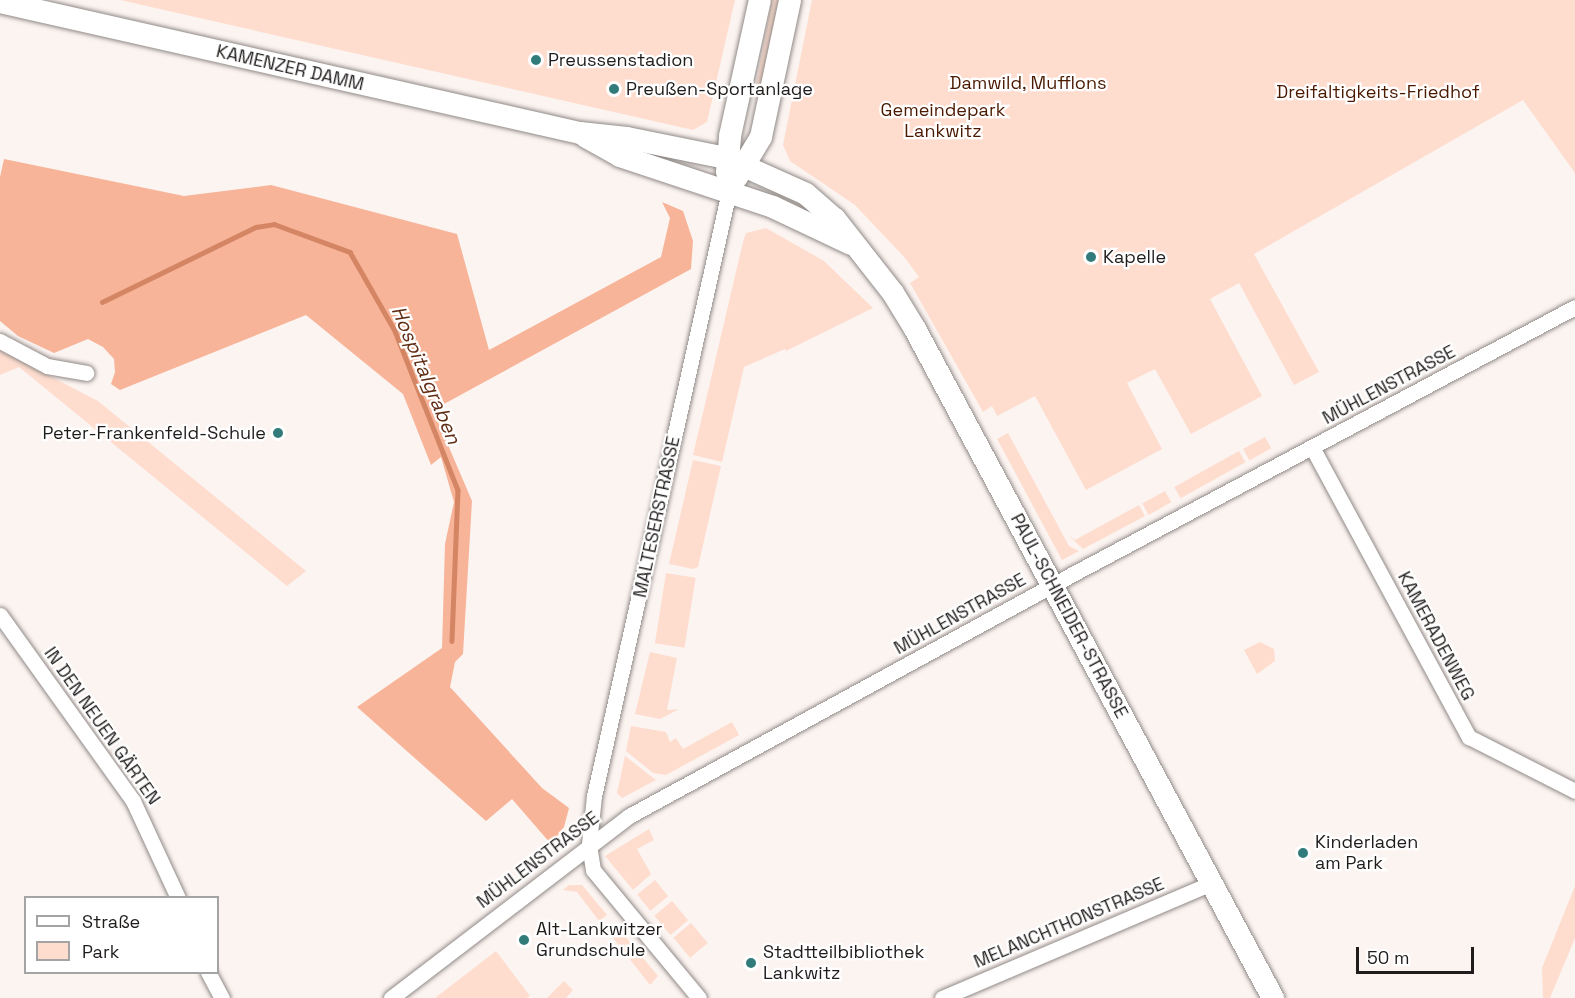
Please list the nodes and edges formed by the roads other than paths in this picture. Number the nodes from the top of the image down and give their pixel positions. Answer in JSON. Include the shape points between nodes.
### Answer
{"nodes":[{"id":1,"x":760,"y":0,"type":"edge"},
{"id":2,"x":790,"y":0,"type":"edge"},
{"id":3,"x":0,"y":2,"type":"edge"},
{"id":4,"x":580,"y":134,"type":"junction"},
{"id":5,"x":736,"y":161,"type":"junction"},
{"id":6,"x":729,"y":191,"type":"junction"},
{"id":7,"x":851,"y":244,"type":"junction"},
{"id":8,"x":1575,"y":308,"type":"edge"},
{"id":9,"x":0,"y":341,"type":"edge"},
{"id":10,"x":86,"y":373,"type":"dead end"},
{"id":11,"x":1313,"y":449,"type":"junction"},
{"id":12,"x":1053,"y":585,"type":"junction"},
{"id":13,"x":0,"y":615,"type":"edge"},
{"id":14,"x":1575,"y":791,"type":"edge"},
{"id":15,"x":589,"y":844,"type":"junction"},
{"id":16,"x":1212,"y":883,"type":"junction"},
{"id":17,"x":178,"y":896,"type":"edge"},
{"id":18,"x":209,"y":974,"type":"edge"},
{"id":19,"x":222,"y":998,"type":"edge"},
{"id":20,"x":391,"y":998,"type":"edge"},
{"id":21,"x":699,"y":998,"type":"edge"},
{"id":22,"x":942,"y":998,"type":"edge"},
{"id":23,"x":1273,"y":998,"type":"edge"}],
"edges":[{"from":1,"to":5,"type":"main road","name":"MALTESERSTRASSE"},
{"from":2,"to":5,"type":"main road","via":[[761,137]]},
{"from":3,"to":4,"type":"main road","name":"KAMENZER DAMM"},
{"from":4,"to":5,"type":"main road","name":"KAMENZER DAMM","via":[[627,138]]},
{"from":4,"to":6,"type":"main road","name":"KAMENZER DAMM","via":[[620,156]]},
{"from":5,"to":6,"type":"main road","name":"MALTESERSTRASSE"},
{"from":5,"to":7,"type":"main road","name":"PAUL-SCHNEIDER-STRASSE","via":[[806,194],[835,219]]},
{"from":6,"to":7,"type":"main road","name":"PAUL-SCHNEIDER-STRASSE"},
{"from":6,"to":15,"type":"street","name":"MALTESERSTRASSE","via":[[594,796]]},
{"from":7,"to":12,"type":"main road","name":"PAUL-SCHNEIDER-STRASSE","via":[[893,293],[915,329]]},
{"from":8,"to":11,"type":"street","name":"MÜHLENSTRASSE"},
{"from":9,"to":10,"type":"street","via":[[47,366]]},
{"from":11,"to":12,"type":"street","name":"MÜHLENSTRASSE"},
{"from":11,"to":14,"type":"street","name":"KAMERADENWEG","via":[[1466,733],[1474,741]]},
{"from":12,"to":15,"type":"street","name":"MÜHLENSTRASSE","via":[[629,816]]},
{"from":12,"to":16,"type":"main road","name":"PAUL-SCHNEIDER-STRASSE"},
{"from":13,"to":17,"type":"street","name":"IN DEN NEUEN GÄRTEN","via":[[134,803]]},
{"from":15,"to":20,"type":"street","name":"MÜHLENSTRASSE"},
{"from":15,"to":21,"type":"street","name":"MALTESERSTRASSE","via":[[593,870]]},
{"from":16,"to":22,"type":"street","name":"MELANCHTHONSTRASSE"},
{"from":16,"to":23,"type":"main road","name":"PAUL-SCHNEIDER-STRASSE"},
{"from":18,"to":19,"type":"street"}]}
